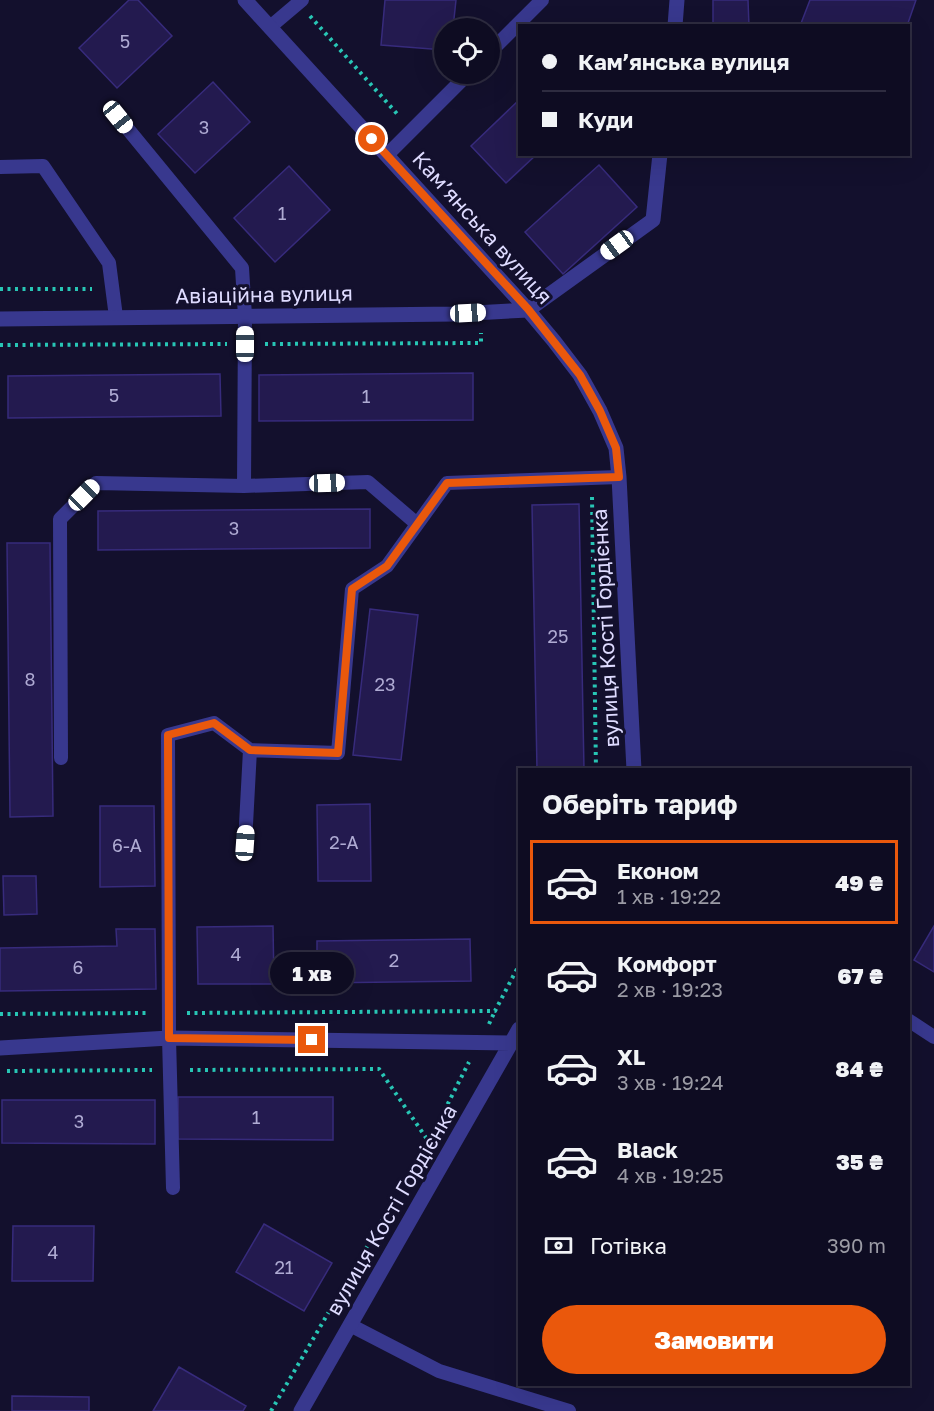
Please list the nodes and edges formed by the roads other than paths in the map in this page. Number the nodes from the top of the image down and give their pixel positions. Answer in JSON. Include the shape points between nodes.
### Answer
{"nodes":[{"id":1,"x":245,"y":0,"type":"edge"},
{"id":2,"x":542,"y":0,"type":"edge"},
{"id":3,"x":678,"y":0,"type":"edge"},
{"id":4,"x":300,"y":2,"type":"edge"},
{"id":5,"x":675,"y":24,"type":"edge"},
{"id":6,"x":270,"y":27,"type":"junction"},
{"id":7,"x":500,"y":42,"type":"edge"},
{"id":8,"x":458,"y":84,"type":"edge"},
{"id":9,"x":118,"y":117,"type":"dead end"},
{"id":10,"x":387,"y":155,"type":"junction"},
{"id":11,"x":660,"y":156,"type":"edge"},
{"id":12,"x":0,"y":167,"type":"edge"},
{"id":13,"x":528,"y":309,"type":"junction"},
{"id":14,"x":245,"y":316,"type":"junction"},
{"id":15,"x":116,"y":318,"type":"junction"},
{"id":16,"x":0,"y":319,"type":"edge"},
{"id":17,"x":616,"y":448,"type":"joint"},
{"id":18,"x":619,"y":477,"type":"junction"},
{"id":19,"x":244,"y":486,"type":"junction"},
{"id":20,"x":417,"y":524,"type":"junction"},
{"id":21,"x":250,"y":750,"type":"junction"},
{"id":22,"x":61,"y":758,"type":"dead end"},
{"id":23,"x":634,"y":768,"type":"edge"},
{"id":24,"x":245,"y":843,"type":"dead end"},
{"id":25,"x":910,"y":1021,"type":"edge"},
{"id":26,"x":515,"y":1036,"type":"edge"},
{"id":27,"x":934,"y":1037,"type":"edge"},
{"id":28,"x":169,"y":1038,"type":"junction"},
{"id":29,"x":0,"y":1048,"type":"edge"},
{"id":30,"x":174,"y":1188,"type":"dead end"},
{"id":31,"x":350,"y":1325,"type":"junction"},
{"id":32,"x":301,"y":1411,"type":"edge"},
{"id":33,"x":569,"y":1411,"type":"edge"}],
"edges":[{"from":1,"to":6,"type":"street","name":"Камʼянська вулиця"},
{"from":2,"to":7,"type":"lane"},
{"from":3,"to":5,"type":"street"},
{"from":4,"to":6,"type":"lane"},
{"from":6,"to":10,"type":"street","name":"Камʼянська вулиця"},
{"from":8,"to":10,"type":"lane"},
{"from":9,"to":14,"type":"lane","via":[[242,268]]},
{"from":10,"to":13,"type":"street","name":"Камʼянська вулиця"},
{"from":11,"to":13,"type":"street","via":[[653,220]]},
{"from":12,"to":15,"type":"lane","via":[[43,166],[109,263]]},
{"from":13,"to":14,"type":"street","name":"Авіаційна вулиця","via":[[456,314]]},
{"from":13,"to":17,"type":"street","name":"Камʼянська вулиця","via":[[580,375]]},
{"from":14,"to":15,"type":"street","name":"Авіаційна вулиця"},
{"from":14,"to":19,"type":"lane"},
{"from":15,"to":16,"type":"street","name":"Авіаційна вулиця"},
{"from":17,"to":18,"type":"street","name":"вулиця Кості Гордієнка"},
{"from":18,"to":20,"type":"lane","via":[[447,483]]},
{"from":18,"to":23,"type":"street","name":"вулиця Кості Гордієнка"},
{"from":19,"to":20,"type":"lane","via":[[368,482]]},
{"from":19,"to":22,"type":"lane","via":[[96,483],[60,519]]},
{"from":20,"to":21,"type":"lane","via":[[387,566],[352,589],[338,753]]},
{"from":21,"to":24,"type":"lane"},
{"from":21,"to":28,"type":"lane","via":[[214,723],[168,735]]},
{"from":25,"to":27,"type":"lane"},
{"from":26,"to":28,"type":"street","via":[[479,1042]]},
{"from":26,"to":31,"type":"street","name":"вулиця Кості Гордієнка"},
{"from":28,"to":29,"type":"street"},
{"from":28,"to":30,"type":"lane"},
{"from":31,"to":32,"type":"street","name":"вулиця Кості Гордієнка"},
{"from":31,"to":33,"type":"lane","via":[[439,1371]]}]}
